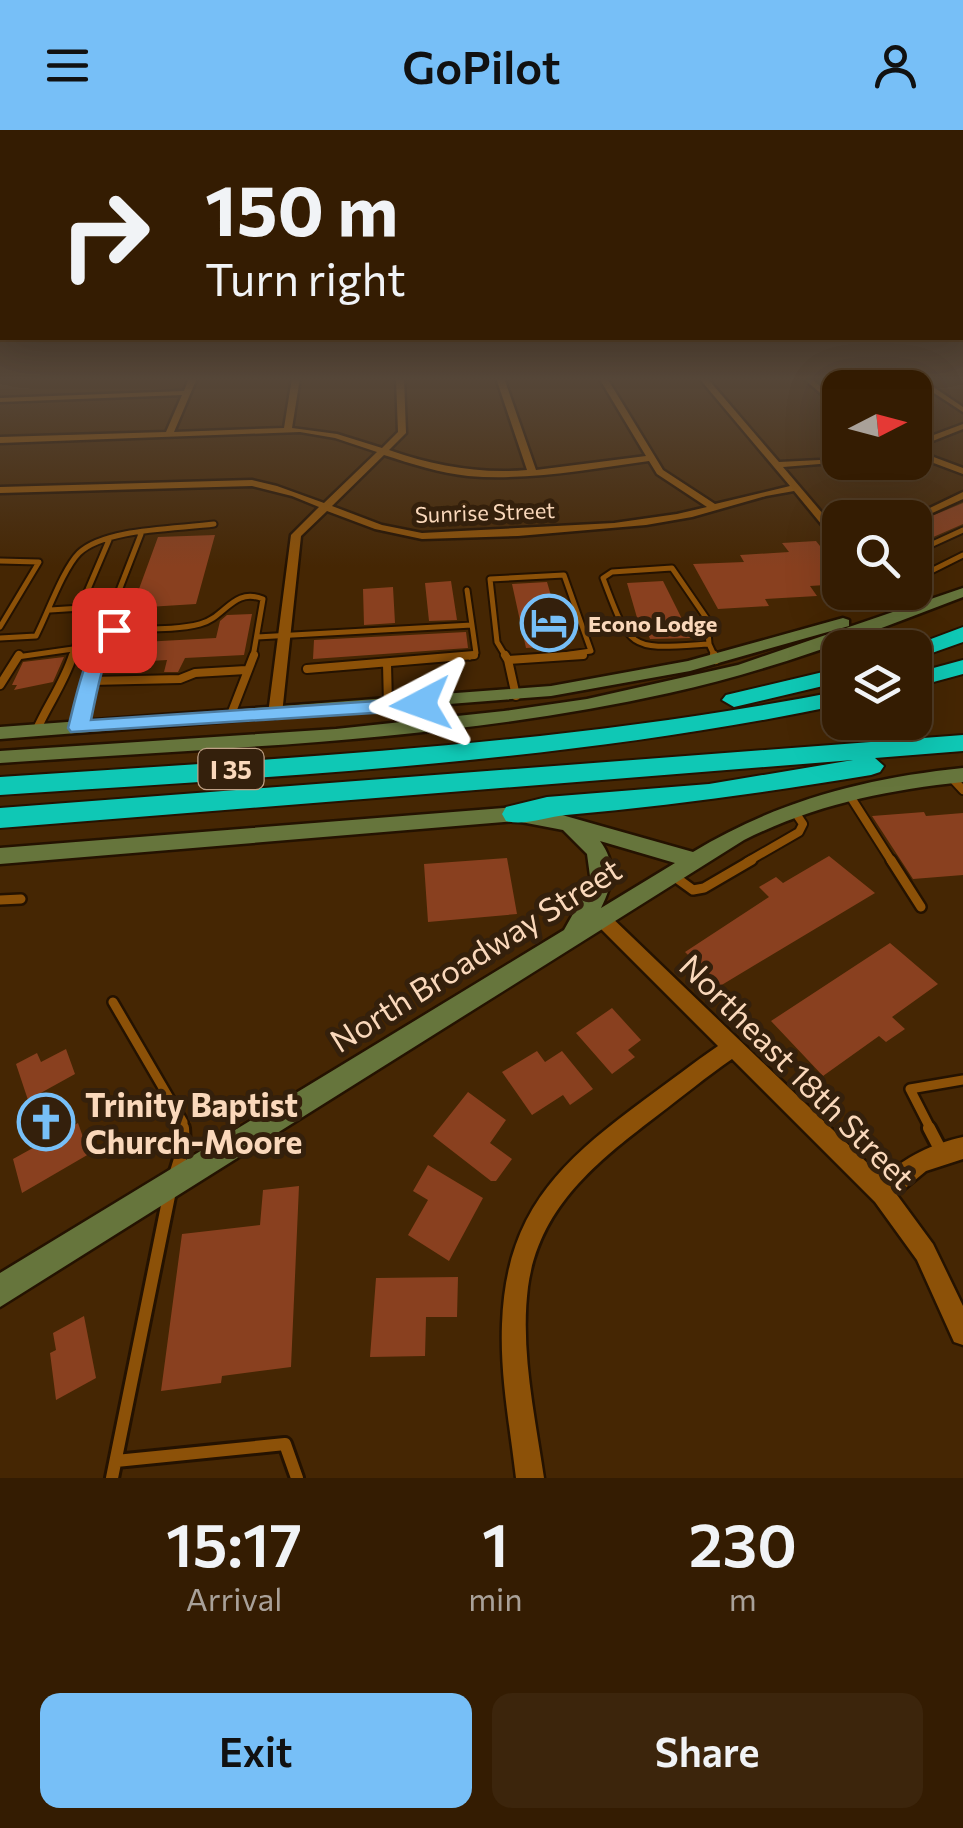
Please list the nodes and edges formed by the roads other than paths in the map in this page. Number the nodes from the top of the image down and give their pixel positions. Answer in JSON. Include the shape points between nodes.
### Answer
{"nodes":[{"id":1,"x":357,"y":441,"type":"edge"},
{"id":2,"x":393,"y":441,"type":"edge"},
{"id":3,"x":522,"y":441,"type":"edge"},
{"id":4,"x":640,"y":441,"type":"edge"},
{"id":5,"x":757,"y":441,"type":"edge"},
{"id":6,"x":384,"y":450,"type":"junction"},
{"id":7,"x":650,"y":458,"type":"junction"},
{"id":8,"x":932,"y":459,"type":"edge"},
{"id":9,"x":822,"y":463,"type":"edge"},
{"id":10,"x":777,"y":465,"type":"junction"},
{"id":11,"x":532,"y":470,"type":"junction"},
{"id":12,"x":963,"y":471,"type":"edge"},
{"id":13,"x":796,"y":488,"type":"junction"},
{"id":14,"x":0,"y":490,"type":"edge"},
{"id":15,"x":963,"y":495,"type":"edge"},
{"id":16,"x":947,"y":502,"type":"junction"},
{"id":17,"x":324,"y":505,"type":"junction"},
{"id":18,"x":715,"y":508,"type":"junction"},
{"id":19,"x":932,"y":509,"type":"edge"},
{"id":20,"x":963,"y":509,"type":"edge"},
{"id":21,"x":822,"y":519,"type":"edge"},
{"id":22,"x":214,"y":524,"type":"dead end"},
{"id":23,"x":963,"y":530,"type":"edge"},
{"id":24,"x":141,"y":534,"type":"junction"},
{"id":25,"x":109,"y":540,"type":"junction"},
{"id":26,"x":932,"y":544,"type":"edge"},
{"id":27,"x":963,"y":555,"type":"edge"},
{"id":28,"x":0,"y":561,"type":"edge"},
{"id":29,"x":932,"y":570,"type":"edge"},
{"id":30,"x":963,"y":578,"type":"edge"},
{"id":31,"x":932,"y":587,"type":"edge"},
{"id":32,"x":467,"y":590,"type":"dead end"},
{"id":33,"x":963,"y":592,"type":"edge"},
{"id":34,"x":80,"y":608,"type":"junction"},
{"id":35,"x":50,"y":610,"type":"junction"},
{"id":36,"x":864,"y":610,"type":"edge"},
{"id":37,"x":472,"y":625,"type":"junction"},
{"id":38,"x":0,"y":626,"type":"edge"},
{"id":39,"x":82,"y":627,"type":"dead end"},
{"id":40,"x":963,"y":634,"type":"edge"},
{"id":41,"x":284,"y":635,"type":"junction"},
{"id":42,"x":257,"y":637,"type":"junction"},
{"id":43,"x":0,"y":638,"type":"edge"},
{"id":44,"x":932,"y":646,"type":"edge"},
{"id":45,"x":72,"y":649,"type":"junction"},
{"id":46,"x":712,"y":652,"type":"junction"},
{"id":47,"x":508,"y":660,"type":"junction"},
{"id":48,"x":387,"y":664,"type":"junction"},
{"id":49,"x":963,"y":667,"type":"edge"},
{"id":50,"x":184,"y":669,"type":"dead end"},
{"id":51,"x":307,"y":669,"type":"dead end"},
{"id":52,"x":163,"y":670,"type":"dead end"},
{"id":53,"x":246,"y":670,"type":"junction"},
{"id":54,"x":195,"y":674,"type":"junction"},
{"id":55,"x":932,"y":675,"type":"edge"},
{"id":56,"x":152,"y":677,"type":"junction"},
{"id":57,"x":822,"y":679,"type":"edge"},
{"id":58,"x":90,"y":681,"type":"junction"},
{"id":59,"x":0,"y":685,"type":"edge"},
{"id":60,"x":516,"y":696,"type":"junction"},
{"id":61,"x":822,"y":701,"type":"edge"},
{"id":62,"x":388,"y":706,"type":"junction"},
{"id":63,"x":275,"y":714,"type":"junction"},
{"id":64,"x":230,"y":717,"type":"junction"},
{"id":65,"x":79,"y":728,"type":"junction"},
{"id":66,"x":36,"y":730,"type":"junction"},
{"id":67,"x":963,"y":730,"type":"edge"},
{"id":68,"x":0,"y":733,"type":"edge"},
{"id":69,"x":963,"y":746,"type":"edge"},
{"id":70,"x":462,"y":752,"type":"junction"},
{"id":71,"x":860,"y":752,"type":"junction"},
{"id":72,"x":0,"y":757,"type":"edge"},
{"id":73,"x":959,"y":781,"type":"edge"},
{"id":74,"x":0,"y":786,"type":"edge"},
{"id":75,"x":847,"y":792,"type":"junction"},
{"id":76,"x":793,"y":809,"type":"junction"},
{"id":77,"x":516,"y":814,"type":"junction"},
{"id":78,"x":0,"y":818,"type":"edge"},
{"id":79,"x":562,"y":822,"type":"junction"},
{"id":80,"x":0,"y":856,"type":"edge"},
{"id":81,"x":693,"y":860,"type":"junction"},
{"id":82,"x":671,"y":874,"type":"junction"},
{"id":83,"x":20,"y":899,"type":"dead end"},
{"id":84,"x":0,"y":900,"type":"edge"},
{"id":85,"x":921,"y":906,"type":"dead end"},
{"id":86,"x":602,"y":918,"type":"junction"},
{"id":87,"x":573,"y":934,"type":"junction"},
{"id":88,"x":112,"y":1002,"type":"dead end"},
{"id":89,"x":734,"y":1047,"type":"junction"},
{"id":90,"x":963,"y":1080,"type":"edge"},
{"id":91,"x":953,"y":1150,"type":"edge"},
{"id":92,"x":172,"y":1184,"type":"junction"},
{"id":93,"x":883,"y":1194,"type":"junction"},
{"id":94,"x":0,"y":1292,"type":"edge"},
{"id":95,"x":963,"y":1333,"type":"edge"},
{"id":96,"x":116,"y":1461,"type":"junction"},
{"id":97,"x":112,"y":1478,"type":"edge"},
{"id":98,"x":298,"y":1478,"type":"edge"},
{"id":99,"x":530,"y":1478,"type":"edge"}],
"edges":[{"from":1,"to":6,"type":"street"},
{"from":2,"to":6,"type":"street"},
{"from":3,"to":11,"type":"street"},
{"from":4,"to":7,"type":"street"},
{"from":5,"to":10,"type":"street"},
{"from":6,"to":11,"type":"street","via":[[456,472]]},
{"from":6,"to":17,"type":"street"},
{"from":7,"to":11,"type":"street"},
{"from":7,"to":18,"type":"street","via":[[668,480]]},
{"from":8,"to":12,"type":"street"},
{"from":9,"to":10,"type":"street"},
{"from":10,"to":13,"type":"street"},
{"from":13,"to":18,"type":"street","name":"Sunrise Street"},
{"from":13,"to":21,"type":"street"},
{"from":14,"to":17,"type":"street","name":"Sunrise Street","via":[[234,482]]},
{"from":15,"to":16,"type":"street"},
{"from":16,"to":19,"type":"street"},
{"from":16,"to":20,"type":"street"},
{"from":17,"to":18,"type":"street","name":"Sunrise Street","via":[[388,531],[422,536],[614,525]]},
{"from":17,"to":41,"type":"street","via":[[296,535]]},
{"from":22,"to":24,"type":"lane"},
{"from":23,"to":26,"type":"lane"},
{"from":24,"to":25,"type":"lane"},
{"from":24,"to":34,"type":"lane","via":[[114,604]]},
{"from":25,"to":34,"type":"lane"},
{"from":25,"to":35,"type":"lane","via":[[78,554]]},
{"from":27,"to":29,"type":"lane"},
{"from":28,"to":38,"type":"lane","via":[[39,562]]},
{"from":30,"to":31,"type":"main road"},
{"from":32,"to":37,"type":"lane"},
{"from":33,"to":72,"type":"main road","via":[[734,672],[559,709]]},
{"from":34,"to":35,"type":"lane"},
{"from":35,"to":43,"type":"lane","via":[[36,636]]},
{"from":36,"to":46,"type":"main road","via":[[802,637]]},
{"from":37,"to":41,"type":"lane"},
{"from":37,"to":48,"type":"lane","via":[[476,653],[469,658]]},
{"from":39,"to":45,"type":"lane"},
{"from":40,"to":44,"type":"highway"},
{"from":41,"to":42,"type":"lane"},
{"from":41,"to":63,"type":"street"},
{"from":42,"to":53,"type":"lane"},
{"from":42,"to":58,"type":"lane","via":[[259,596],[237,598],[204,624],[114,630]]},
{"from":45,"to":59,"type":"lane","via":[[19,654]]},
{"from":45,"to":66,"type":"lane","via":[[76,655],[64,684]]},
{"from":46,"to":46,"type":"lane","via":[[706,620],[679,572],[612,572],[603,578],[628,642]]},
{"from":46,"to":60,"type":"main road","via":[[650,675]]},
{"from":47,"to":47,"type":"lane","via":[[495,630],[490,579],[564,576],[590,651]]},
{"from":47,"to":60,"type":"lane"},
{"from":48,"to":51,"type":"lane"},
{"from":48,"to":62,"type":"lane"},
{"from":49,"to":55,"type":"highway"},
{"from":50,"to":54,"type":"lane"},
{"from":52,"to":56,"type":"lane"},
{"from":53,"to":54,"type":"lane"},
{"from":53,"to":64,"type":"lane"},
{"from":54,"to":56,"type":"lane"},
{"from":56,"to":58,"type":"lane"},
{"from":57,"to":70,"type":"highway"},
{"from":58,"to":65,"type":"lane"},
{"from":60,"to":62,"type":"main road"},
{"from":61,"to":70,"type":"highway","number":"I 35","via":[[632,734]]},
{"from":62,"to":63,"type":"main road"},
{"from":63,"to":64,"type":"main road"},
{"from":64,"to":65,"type":"main road"},
{"from":65,"to":66,"type":"main road"},
{"from":66,"to":68,"type":"main road"},
{"from":67,"to":71,"type":"highway"},
{"from":69,"to":71,"type":"highway","number":"I 35"},
{"from":69,"to":77,"type":"highway","via":[[805,780]]},
{"from":70,"to":74,"type":"highway","number":"I 35"},
{"from":71,"to":78,"type":"highway","number":"I 35"},
{"from":73,"to":75,"type":"main road","name":"North Broadway Street"},
{"from":75,"to":76,"type":"main road","name":"North Broadway Street"},
{"from":75,"to":85,"type":"lane"},
{"from":76,"to":81,"type":"main road","name":"North Broadway Street"},
{"from":76,"to":82,"type":"lane","via":[[803,824],[799,832],[704,888],[692,890]]},
{"from":77,"to":79,"type":"main road"},
{"from":77,"to":80,"type":"main road"},
{"from":79,"to":81,"type":"main road"},
{"from":79,"to":87,"type":"main road","via":[[589,840],[602,869],[598,896]]},
{"from":81,"to":82,"type":"main road","name":"North Broadway Street"},
{"from":82,"to":86,"type":"main road","name":"North Broadway Street"},
{"from":83,"to":84,"type":"lane"},
{"from":86,"to":87,"type":"main road","name":"North Broadway Street"},
{"from":86,"to":89,"type":"street","name":"Northeast 18th Street"},
{"from":87,"to":92,"type":"main road","name":"North Broadway Street"},
{"from":88,"to":92,"type":"lane","via":[[183,1122],[184,1146]]},
{"from":89,"to":93,"type":"street","name":"Northeast 18th Street"},
{"from":89,"to":99,"type":"street","via":[[558,1184],[533,1229],[522,1257],[514,1326]]},
{"from":90,"to":91,"type":"lane","via":[[910,1090]]},
{"from":91,"to":93,"type":"street","via":[[904,1171]]},
{"from":92,"to":94,"type":"main road","name":"North Broadway Street"},
{"from":92,"to":96,"type":"lane"},
{"from":93,"to":95,"type":"street","name":"Northeast 18th Street","via":[[937,1273]]},
{"from":96,"to":97,"type":"lane"},
{"from":96,"to":98,"type":"lane","via":[[284,1444]]}]}
